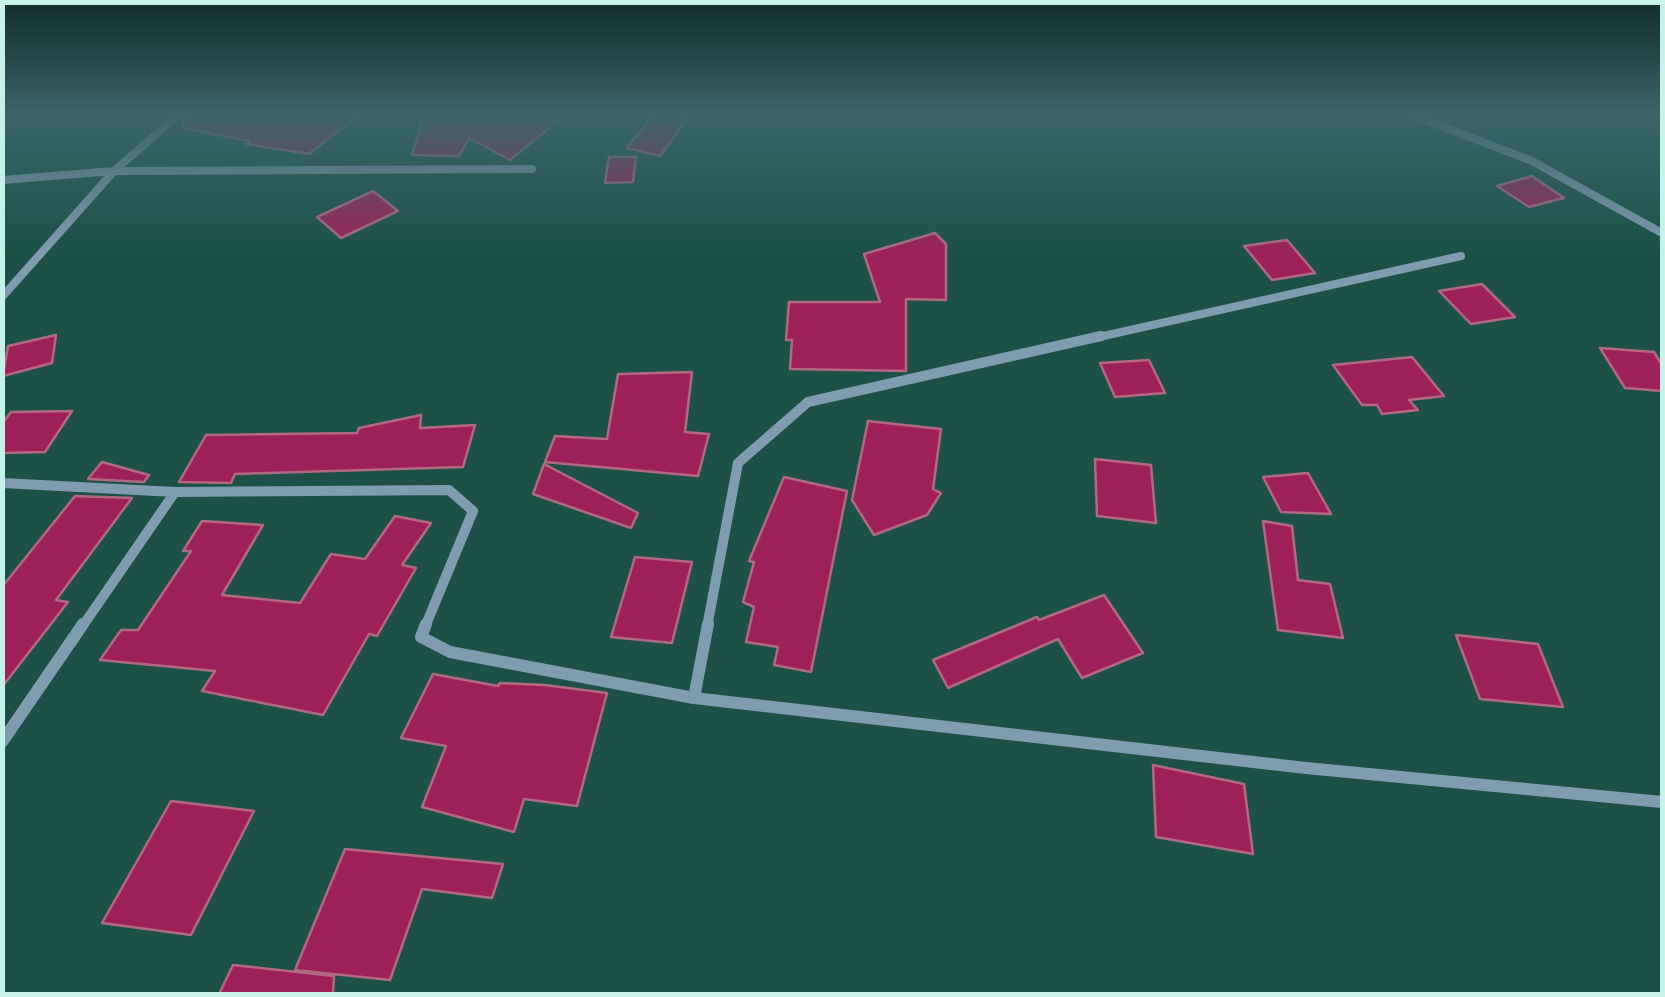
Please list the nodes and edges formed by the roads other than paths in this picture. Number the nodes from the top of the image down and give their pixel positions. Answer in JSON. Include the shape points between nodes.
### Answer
{"nodes":[{"id":1,"x":125,"y":162,"type":"edge"},
{"id":2,"x":1533,"y":162,"type":"edge"},
{"id":3,"x":532,"y":169,"type":"dead end"},
{"id":4,"x":114,"y":171,"type":"junction"},
{"id":5,"x":2,"y":180,"type":"edge"},
{"id":6,"x":1662,"y":234,"type":"edge"},
{"id":7,"x":1461,"y":256,"type":"dead end"},
{"id":8,"x":2,"y":297,"type":"edge"},
{"id":9,"x":2,"y":482,"type":"edge"},
{"id":10,"x":175,"y":492,"type":"junction"},
{"id":11,"x":694,"y":698,"type":"junction"},
{"id":12,"x":2,"y":742,"type":"edge"},
{"id":13,"x":1662,"y":802,"type":"edge"}],
"edges":[{"from":1,"to":4,"type":"street"},
{"from":2,"to":6,"type":"street"},
{"from":3,"to":4,"type":"street"},
{"from":4,"to":5,"type":"street"},
{"from":4,"to":8,"type":"street"},
{"from":7,"to":11,"type":"street","via":[[808,402],[738,462]]},
{"from":9,"to":10,"type":"street"},
{"from":10,"to":11,"type":"street","via":[[449,490],[473,511],[421,637],[450,652]]},
{"from":10,"to":12,"type":"street"},
{"from":11,"to":13,"type":"street"}]}
